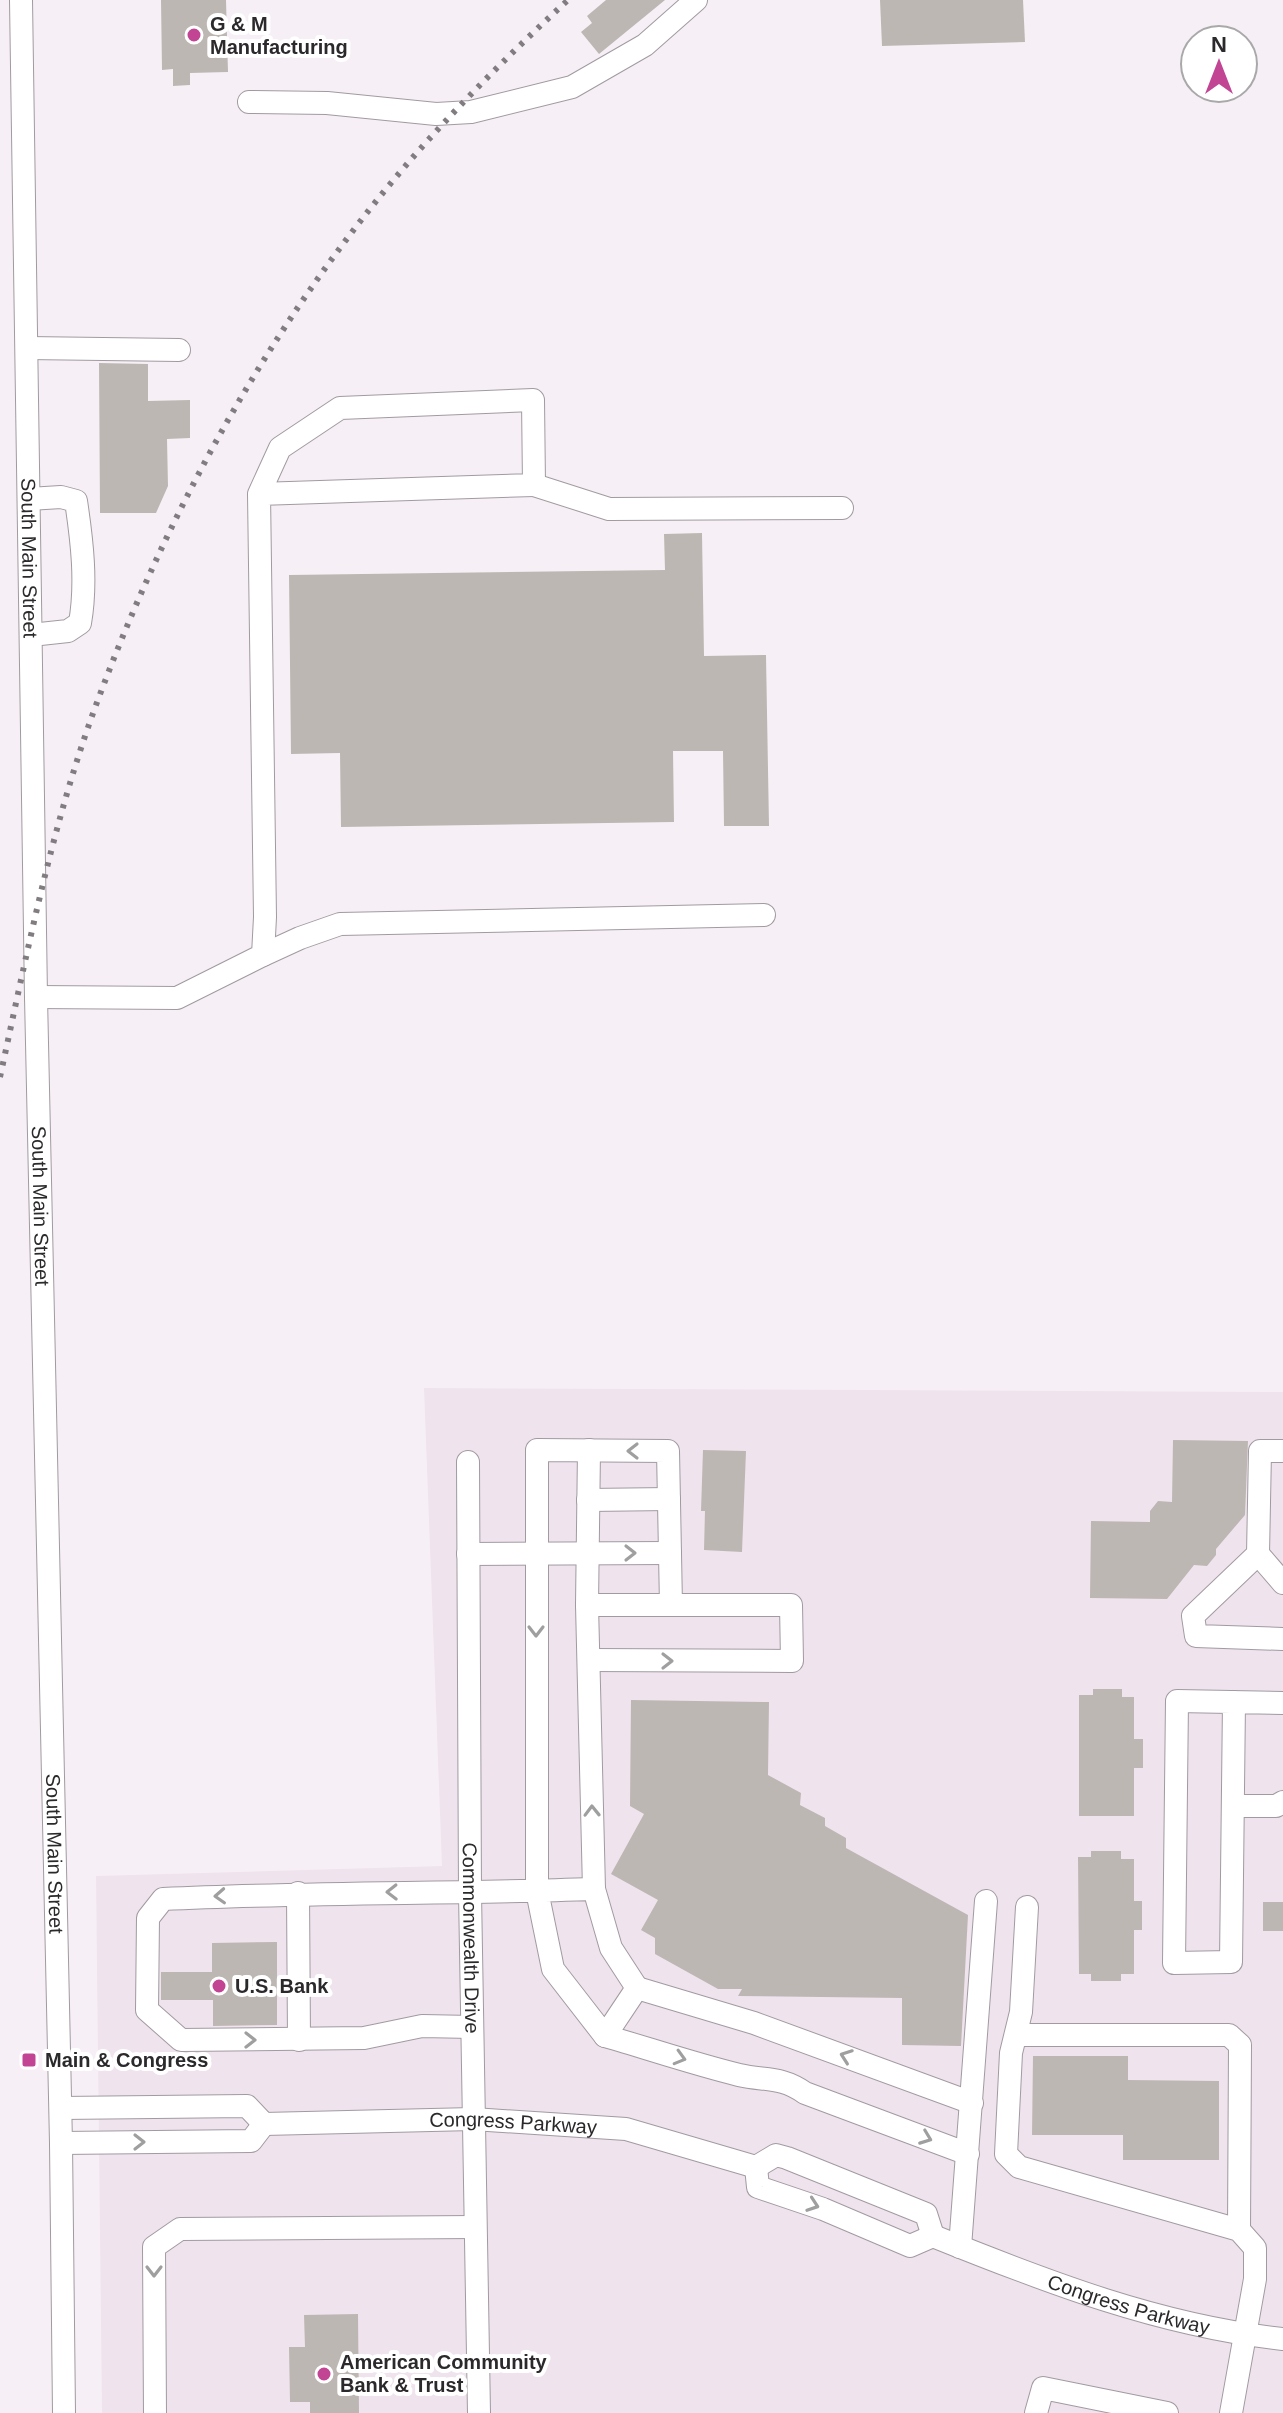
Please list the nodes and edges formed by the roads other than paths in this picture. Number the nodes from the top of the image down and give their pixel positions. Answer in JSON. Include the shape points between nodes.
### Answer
{"nodes":[{"id":1,"x":21,"y":0,"type":"edge"},
{"id":2,"x":696,"y":0,"type":"edge"},
{"id":3,"x":249,"y":102,"type":"dead end"},
{"id":4,"x":27,"y":348,"type":"junction"},
{"id":5,"x":179,"y":350,"type":"dead end"},
{"id":6,"x":534,"y":485,"type":"junction"},
{"id":7,"x":259,"y":494,"type":"junction"},
{"id":8,"x":29,"y":499,"type":"junction"},
{"id":9,"x":842,"y":508,"type":"dead end"},
{"id":10,"x":31,"y":635,"type":"junction"},
{"id":11,"x":764,"y":915,"type":"dead end"},
{"id":12,"x":263,"y":955,"type":"junction"},
{"id":13,"x":36,"y":997,"type":"junction"},
{"id":14,"x":589,"y":1450,"type":"junction"},
{"id":15,"x":1283,"y":1451,"type":"edge"},
{"id":16,"x":468,"y":1462,"type":"dead end"},
{"id":17,"x":669,"y":1499,"type":"junction"},
{"id":18,"x":588,"y":1500,"type":"junction"},
{"id":19,"x":588,"y":1552,"type":"junction"},
{"id":20,"x":536,"y":1553,"type":"junction"},
{"id":21,"x":670,"y":1553,"type":"junction"},
{"id":22,"x":468,"y":1554,"type":"junction"},
{"id":23,"x":1258,"y":1554,"type":"junction"},
{"id":24,"x":1283,"y":1583,"type":"edge"},
{"id":25,"x":587,"y":1605,"type":"junction"},
{"id":26,"x":671,"y":1605,"type":"junction"},
{"id":27,"x":1283,"y":1639,"type":"edge"},
{"id":28,"x":589,"y":1660,"type":"junction"},
{"id":29,"x":1234,"y":1702,"type":"junction"},
{"id":30,"x":1283,"y":1703,"type":"edge"},
{"id":31,"x":1283,"y":1802,"type":"edge"},
{"id":32,"x":1233,"y":1806,"type":"junction"},
{"id":33,"x":594,"y":1889,"type":"junction"},
{"id":34,"x":537,"y":1891,"type":"junction"},
{"id":35,"x":298,"y":1893,"type":"junction"},
{"id":36,"x":470,"y":1893,"type":"junction"},
{"id":37,"x":986,"y":1901,"type":"dead end"},
{"id":38,"x":1027,"y":1907,"type":"dead end"},
{"id":39,"x":637,"y":1988,"type":"junction"},
{"id":40,"x":472,"y":2027,"type":"junction"},
{"id":41,"x":1017,"y":2035,"type":"junction"},
{"id":42,"x":605,"y":2036,"type":"junction"},
{"id":43,"x":299,"y":2040,"type":"junction"},
{"id":44,"x":972,"y":2103,"type":"junction"},
{"id":45,"x":61,"y":2108,"type":"junction"},
{"id":46,"x":473,"y":2119,"type":"junction"},
{"id":47,"x":264,"y":2124,"type":"junction"},
{"id":48,"x":61,"y":2143,"type":"junction"},
{"id":49,"x":968,"y":2154,"type":"junction"},
{"id":50,"x":756,"y":2167,"type":"junction"},
{"id":51,"x":475,"y":2227,"type":"junction"},
{"id":52,"x":1239,"y":2230,"type":"junction"},
{"id":53,"x":933,"y":2236,"type":"junction"},
{"id":54,"x":960,"y":2247,"type":"junction"},
{"id":55,"x":1245,"y":2335,"type":"junction"},
{"id":56,"x":1283,"y":2339,"type":"edge"},
{"id":57,"x":64,"y":2413,"type":"edge"},
{"id":58,"x":155,"y":2413,"type":"edge"},
{"id":59,"x":479,"y":2413,"type":"edge"},
{"id":60,"x":1036,"y":2413,"type":"edge"},
{"id":61,"x":1167,"y":2413,"type":"edge"},
{"id":62,"x":1231,"y":2413,"type":"edge"}],
"edges":[{"from":1,"to":4,"type":"street","name":"South Main Street"},
{"from":2,"to":3,"type":"street","via":[[645,45],[572,87],[471,112]]},
{"from":4,"to":5,"type":"street"},
{"from":4,"to":8,"type":"street","name":"South Main Street"},
{"from":6,"to":7,"type":"street"},
{"from":6,"to":7,"type":"street","via":[[533,400],[340,408],[280,448]]},
{"from":6,"to":9,"type":"street","via":[[609,509]]},
{"from":7,"to":12,"type":"street"},
{"from":8,"to":10,"type":"street","name":"South Main Street"},
{"from":8,"to":10,"type":"street","via":[[76,501],[84,598],[80,623],[68,631]]},
{"from":10,"to":13,"type":"street","name":"South Main Street"},
{"from":11,"to":12,"type":"street","via":[[340,924]]},
{"from":12,"to":13,"type":"street","via":[[177,998]]},
{"from":13,"to":45,"type":"street","name":"South Main Street"},
{"from":17,"to":14,"type":"street","one_way":true,"via":[[668,1451]]},
{"from":14,"to":18,"type":"street"},
{"from":14,"to":20,"type":"street","via":[[537,1450]]},
{"from":15,"to":23,"type":"street","via":[[1260,1451]]},
{"from":16,"to":22,"type":"street","name":"Commonwealth Drive"},
{"from":17,"to":18,"type":"street"},
{"from":17,"to":21,"type":"street"},
{"from":18,"to":19,"type":"street"},
{"from":19,"to":20,"type":"street"},
{"from":19,"to":21,"type":"street","one_way":true},
{"from":19,"to":25,"type":"street"},
{"from":20,"to":22,"type":"street"},
{"from":20,"to":34,"type":"street","one_way":true},
{"from":21,"to":26,"type":"street"},
{"from":22,"to":36,"type":"street","name":"Commonwealth Drive"},
{"from":23,"to":24,"type":"street"},
{"from":23,"to":27,"type":"street","via":[[1193,1616],[1196,1636]]},
{"from":25,"to":26,"type":"street"},
{"from":25,"to":28,"type":"street"},
{"from":28,"to":26,"type":"street","one_way":true,"via":[[792,1661],[791,1605]]},
{"from":33,"to":28,"type":"street","one_way":true},
{"from":29,"to":30,"type":"street"},
{"from":29,"to":32,"type":"street"},
{"from":29,"to":32,"type":"street","via":[[1177,1701],[1174,1963],[1231,1962]]},
{"from":31,"to":32,"type":"street"},
{"from":33,"to":34,"type":"street"},
{"from":33,"to":39,"type":"street","via":[[611,1948]]},
{"from":34,"to":36,"type":"street"},
{"from":34,"to":42,"type":"street","via":[[553,1969]]},
{"from":36,"to":35,"type":"street","one_way":true},
{"from":35,"to":43,"type":"street"},
{"from":35,"to":43,"type":"street","one_way":true,"via":[[163,1899],[148,1918],[147,2010],[181,2040]]},
{"from":36,"to":40,"type":"street","name":"Commonwealth Drive"},
{"from":37,"to":44,"type":"street"},
{"from":38,"to":41,"type":"street"},
{"from":39,"to":42,"type":"street"},
{"from":44,"to":39,"type":"street","one_way":true,"via":[[754,2023]]},
{"from":40,"to":43,"type":"street","via":[[422,2026],[364,2038]]},
{"from":40,"to":46,"type":"street","name":"Commonwealth Drive"},
{"from":41,"to":52,"type":"street","via":[[1011,2053],[1006,2154],[1019,2167]]},
{"from":41,"to":52,"type":"street","via":[[1229,2035],[1240,2045]]},
{"from":42,"to":49,"type":"street","one_way":true,"via":[[743,2076],[793,2084]]},
{"from":44,"to":49,"type":"street"},
{"from":45,"to":47,"type":"street","via":[[247,2106]]},
{"from":45,"to":48,"type":"street","name":"South Main Street"},
{"from":46,"to":47,"type":"street","name":"Congress Parkway"},
{"from":46,"to":50,"type":"street","name":"Congress Parkway","via":[[626,2129]]},
{"from":46,"to":51,"type":"street","name":"Commonwealth Drive"},
{"from":48,"to":47,"type":"street","name":"Congress Parkway","one_way":true,"via":[[251,2141]]},
{"from":48,"to":57,"type":"street","name":"South Main Street"},
{"from":49,"to":54,"type":"street"},
{"from":50,"to":53,"type":"street","name":"Congress Parkway","via":[[776,2155],[874,2191],[926,2214]]},
{"from":50,"to":53,"type":"street","name":"Congress Parkway","one_way":true,"via":[[758,2187],[910,2246]]},
{"from":51,"to":58,"type":"street","one_way":true,"via":[[180,2229],[154,2247]]},
{"from":51,"to":59,"type":"street","name":"Commonwealth Drive"},
{"from":52,"to":55,"type":"street","via":[[1255,2248]]},
{"from":53,"to":54,"type":"street","name":"Congress Parkway"},
{"from":54,"to":55,"type":"street","name":"Congress Parkway","via":[[1138,2311]]},
{"from":55,"to":56,"type":"street","name":"Congress Parkway"},
{"from":55,"to":62,"type":"street"},
{"from":60,"to":61,"type":"street","via":[[1043,2388]]}]}
